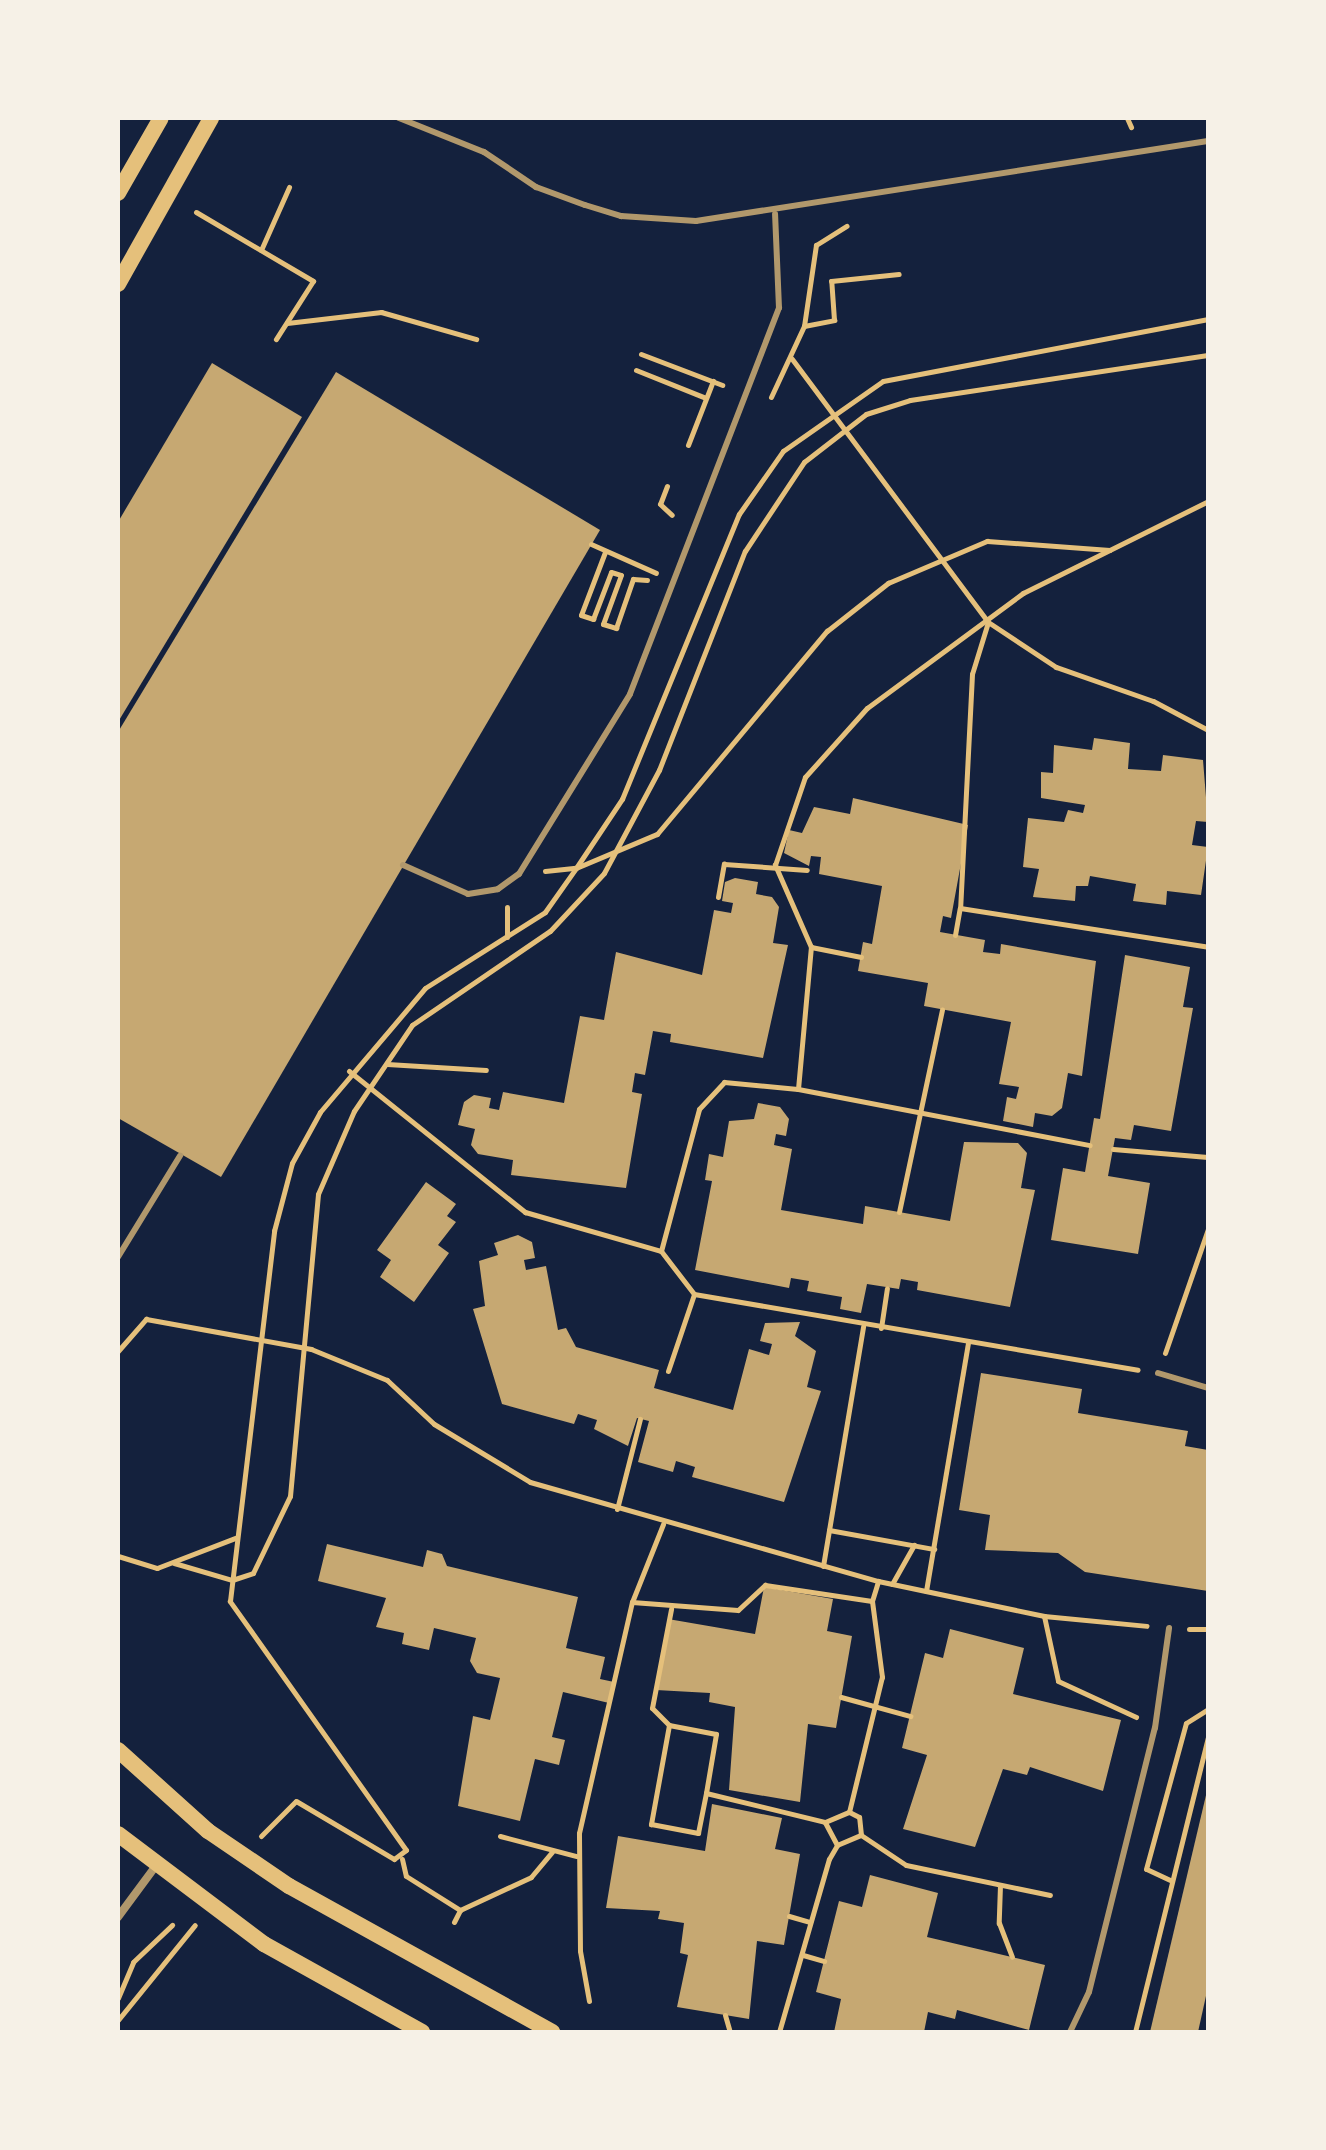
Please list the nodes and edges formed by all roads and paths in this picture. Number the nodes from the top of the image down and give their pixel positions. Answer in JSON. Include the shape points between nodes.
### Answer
{"nodes":[{"id":1,"x":161,"y":118,"type":"edge"},
{"id":2,"x":211,"y":118,"type":"edge"},
{"id":3,"x":399,"y":118,"type":"edge"},
{"id":4,"x":1127,"y":118,"type":"edge"},
{"id":5,"x":1131,"y":127,"type":"dead end"},
{"id":6,"x":1208,"y":141,"type":"edge"},
{"id":7,"x":289,"y":187,"type":"dead end"},
{"id":8,"x":118,"y":193,"type":"edge"},
{"id":9,"x":196,"y":212,"type":"dead end"},
{"id":10,"x":775,"y":214,"type":"junction"},
{"id":11,"x":847,"y":226,"type":"dead end"},
{"id":12,"x":261,"y":250,"type":"junction"},
{"id":13,"x":899,"y":274,"type":"dead end"},
{"id":14,"x":118,"y":284,"type":"edge"},
{"id":15,"x":1208,"y":319,"type":"edge"},
{"id":16,"x":286,"y":323,"type":"junction"},
{"id":17,"x":804,"y":326,"type":"junction"},
{"id":18,"x":276,"y":339,"type":"dead end"},
{"id":19,"x":476,"y":339,"type":"dead end"},
{"id":20,"x":641,"y":354,"type":"dead end"},
{"id":21,"x":1208,"y":355,"type":"edge"},
{"id":22,"x":792,"y":359,"type":"junction"},
{"id":23,"x":636,"y":370,"type":"dead end"},
{"id":24,"x":713,"y":381,"type":"junction"},
{"id":25,"x":722,"y":385,"type":"dead end"},
{"id":26,"x":706,"y":398,"type":"junction"},
{"id":27,"x":769,"y":401,"type":"dead end"},
{"id":28,"x":834,"y":410,"type":"junction"},
{"id":29,"x":846,"y":427,"type":"junction"},
{"id":30,"x":688,"y":445,"type":"dead end"},
{"id":31,"x":667,"y":486,"type":"dead end"},
{"id":32,"x":1208,"y":501,"type":"edge"},
{"id":33,"x":668,"y":527,"type":"dead end"},
{"id":34,"x":591,"y":544,"type":"dead end"},
{"id":35,"x":1111,"y":550,"type":"junction"},
{"id":36,"x":605,"y":552,"type":"junction"},
{"id":37,"x":656,"y":556,"type":"dead end"},
{"id":38,"x":945,"y":562,"type":"junction"},
{"id":39,"x":638,"y":567,"type":"dead end"},
{"id":40,"x":988,"y":622,"type":"junction"},
{"id":41,"x":1208,"y":730,"type":"edge"},
{"id":42,"x":617,"y":851,"type":"junction"},
{"id":43,"x":403,"y":865,"type":"dead end"},
{"id":44,"x":775,"y":865,"type":"junction"},
{"id":45,"x":576,"y":868,"type":"junction"},
{"id":46,"x":807,"y":870,"type":"dead end"},
{"id":47,"x":519,"y":874,"type":"junction"},
{"id":48,"x":718,"y":897,"type":"dead end"},
{"id":49,"x":960,"y":908,"type":"junction"},
{"id":50,"x":955,"y":935,"type":"dead end"},
{"id":51,"x":811,"y":947,"type":"junction"},
{"id":52,"x":1208,"y":947,"type":"edge"},
{"id":53,"x":861,"y":957,"type":"dead end"},
{"id":54,"x":942,"y":1010,"type":"dead end"},
{"id":55,"x":386,"y":1064,"type":"junction"},
{"id":56,"x":486,"y":1070,"type":"dead end"},
{"id":57,"x":349,"y":1071,"type":"junction"},
{"id":58,"x":369,"y":1089,"type":"junction"},
{"id":59,"x":798,"y":1089,"type":"junction"},
{"id":60,"x":920,"y":1112,"type":"junction"},
{"id":61,"x":1090,"y":1145,"type":"dead end"},
{"id":62,"x":1113,"y":1149,"type":"dead end"},
{"id":63,"x":180,"y":1156,"type":"dead end"},
{"id":64,"x":1208,"y":1157,"type":"edge"},
{"id":65,"x":899,"y":1212,"type":"dead end"},
{"id":66,"x":1208,"y":1229,"type":"edge"},
{"id":67,"x":661,"y":1251,"type":"junction"},
{"id":68,"x":118,"y":1257,"type":"edge"},
{"id":69,"x":887,"y":1288,"type":"dead end"},
{"id":70,"x":694,"y":1294,"type":"junction"},
{"id":71,"x":863,"y":1326,"type":"junction"},
{"id":72,"x":881,"y":1328,"type":"junction"},
{"id":73,"x":257,"y":1337,"type":"junction"},
{"id":74,"x":968,"y":1342,"type":"junction"},
{"id":75,"x":299,"y":1346,"type":"junction"},
{"id":76,"x":118,"y":1351,"type":"edge"},
{"id":77,"x":668,"y":1371,"type":"dead end"},
{"id":78,"x":1158,"y":1373,"type":"junction"},
{"id":79,"x":1208,"y":1388,"type":"edge"},
{"id":80,"x":640,"y":1419,"type":"dead end"},
{"id":81,"x":617,"y":1509,"type":"junction"},
{"id":82,"x":663,"y":1524,"type":"junction"},
{"id":83,"x":829,"y":1530,"type":"junction"},
{"id":84,"x":235,"y":1538,"type":"junction"},
{"id":85,"x":914,"y":1545,"type":"junction"},
{"id":86,"x":934,"y":1549,"type":"junction"},
{"id":87,"x":118,"y":1556,"type":"edge"},
{"id":88,"x":174,"y":1563,"type":"junction"},
{"id":89,"x":823,"y":1566,"type":"junction"},
{"id":90,"x":232,"y":1580,"type":"junction"},
{"id":91,"x":878,"y":1581,"type":"junction"},
{"id":92,"x":892,"y":1584,"type":"junction"},
{"id":93,"x":926,"y":1591,"type":"junction"},
{"id":94,"x":872,"y":1601,"type":"junction"},
{"id":95,"x":632,"y":1602,"type":"junction"},
{"id":96,"x":672,"y":1608,"type":"junction"},
{"id":97,"x":1044,"y":1616,"type":"junction"},
{"id":98,"x":1169,"y":1628,"type":"junction"},
{"id":99,"x":1208,"y":1629,"type":"edge"},
{"id":100,"x":841,"y":1697,"type":"dead end"},
{"id":101,"x":877,"y":1708,"type":"junction"},
{"id":102,"x":1208,"y":1709,"type":"edge"},
{"id":103,"x":910,"y":1716,"type":"dead end"},
{"id":104,"x":1136,"y":1717,"type":"dead end"},
{"id":105,"x":669,"y":1725,"type":"junction"},
{"id":106,"x":1208,"y":1736,"type":"edge"},
{"id":107,"x":118,"y":1750,"type":"edge"},
{"id":108,"x":706,"y":1793,"type":"junction"},
{"id":109,"x":287,"y":1802,"type":"dead end"},
{"id":110,"x":849,"y":1812,"type":"junction"},
{"id":111,"x":825,"y":1822,"type":"junction"},
{"id":112,"x":118,"y":1834,"type":"edge"},
{"id":113,"x":861,"y":1835,"type":"junction"},
{"id":114,"x":500,"y":1836,"type":"dead end"},
{"id":115,"x":837,"y":1845,"type":"junction"},
{"id":116,"x":552,"y":1852,"type":"junction"},
{"id":117,"x":576,"y":1856,"type":"junction"},
{"id":118,"x":402,"y":1859,"type":"junction"},
{"id":119,"x":155,"y":1867,"type":"junction"},
{"id":120,"x":1170,"y":1880,"type":"junction"},
{"id":121,"x":1000,"y":1885,"type":"junction"},
{"id":122,"x":1050,"y":1895,"type":"dead end"},
{"id":123,"x":460,"y":1910,"type":"junction"},
{"id":124,"x":789,"y":1916,"type":"dead end"},
{"id":125,"x":118,"y":1917,"type":"edge"},
{"id":126,"x":454,"y":1922,"type":"dead end"},
{"id":127,"x":810,"y":1922,"type":"junction"},
{"id":128,"x":172,"y":1925,"type":"dead end"},
{"id":129,"x":803,"y":1955,"type":"junction"},
{"id":130,"x":1012,"y":1957,"type":"dead end"},
{"id":131,"x":824,"y":1961,"type":"dead end"},
{"id":132,"x":161,"y":1970,"type":"dead end"},
{"id":133,"x":118,"y":1998,"type":"edge"},
{"id":134,"x":589,"y":2001,"type":"dead end"},
{"id":135,"x":725,"y":2015,"type":"dead end"},
{"id":136,"x":119,"y":2018,"type":"edge"},
{"id":137,"x":422,"y":2032,"type":"edge"},
{"id":138,"x":552,"y":2032,"type":"edge"},
{"id":139,"x":730,"y":2032,"type":"edge"},
{"id":140,"x":779,"y":2032,"type":"edge"},
{"id":141,"x":1070,"y":2032,"type":"edge"},
{"id":142,"x":1135,"y":2032,"type":"edge"}],
"edges":[{"from":1,"to":8,"type":"main road"},
{"from":2,"to":14,"type":"main road"},
{"from":3,"to":10,"type":"lane","via":[[484,152],[536,187],[621,216],[696,221]]},
{"from":4,"to":5,"type":"path"},
{"from":6,"to":10,"type":"lane"},
{"from":7,"to":12,"type":"path"},
{"from":9,"to":12,"type":"path"},
{"from":10,"to":47,"type":"lane","via":[[779,308],[645,658]]},
{"from":11,"to":17,"type":"path","via":[[830,232],[811,257]]},
{"from":12,"to":16,"type":"path","via":[[313,281]]},
{"from":13,"to":17,"type":"path","via":[[831,281],[834,320]]},
{"from":15,"to":28,"type":"path","via":[[923,370],[883,381]]},
{"from":16,"to":18,"type":"path"},
{"from":16,"to":19,"type":"path","via":[[381,312]]},
{"from":17,"to":22,"type":"path"},
{"from":20,"to":24,"type":"path"},
{"from":21,"to":29,"type":"path","via":[[950,389]]},
{"from":22,"to":27,"type":"path"},
{"from":22,"to":28,"type":"path"},
{"from":23,"to":26,"type":"path"},
{"from":24,"to":25,"type":"path"},
{"from":24,"to":26,"type":"path"},
{"from":26,"to":30,"type":"path"},
{"from":28,"to":29,"type":"path"},
{"from":28,"to":45,"type":"path","via":[[783,451],[739,514],[622,799]]},
{"from":29,"to":38,"type":"path"},
{"from":29,"to":42,"type":"path","via":[[804,462],[763,515],[665,756]]},
{"from":31,"to":33,"type":"path","via":[[660,504],[674,512]]},
{"from":32,"to":35,"type":"path"},
{"from":34,"to":36,"type":"path"},
{"from":35,"to":38,"type":"path","via":[[987,541]]},
{"from":35,"to":40,"type":"path","via":[[1023,593]]},
{"from":36,"to":37,"type":"path","via":[[581,615],[593,619],[611,572],[621,575],[603,624],[616,628],[633,579],[645,584]]},
{"from":36,"to":39,"type":"path"},
{"from":38,"to":40,"type":"path"},
{"from":38,"to":42,"type":"path","via":[[888,583],[827,631],[657,834]]},
{"from":40,"to":41,"type":"path","via":[[1056,667],[1153,701]]},
{"from":40,"to":44,"type":"path","via":[[867,708],[805,777]]},
{"from":40,"to":49,"type":"path","via":[[972,674]]},
{"from":42,"to":45,"type":"path"},
{"from":42,"to":55,"type":"path","via":[[550,931],[436,1004]]},
{"from":43,"to":47,"type":"lane","via":[[449,891],[468,894],[498,889]]},
{"from":44,"to":46,"type":"path"},
{"from":44,"to":48,"type":"path","via":[[724,864]]},
{"from":44,"to":51,"type":"path"},
{"from":45,"to":47,"type":"path"},
{"from":45,"to":57,"type":"path","via":[[545,912],[425,988]]},
{"from":49,"to":50,"type":"path"},
{"from":49,"to":52,"type":"path"},
{"from":51,"to":53,"type":"path"},
{"from":51,"to":59,"type":"path"},
{"from":54,"to":60,"type":"path"},
{"from":55,"to":56,"type":"path"},
{"from":55,"to":58,"type":"path"},
{"from":57,"to":58,"type":"path"},
{"from":57,"to":73,"type":"path","via":[[292,1163]]},
{"from":58,"to":67,"type":"path","via":[[525,1212]]},
{"from":58,"to":75,"type":"path","via":[[318,1194]]},
{"from":59,"to":60,"type":"path"},
{"from":59,"to":67,"type":"path","via":[[734,1080],[712,1087],[699,1109]]},
{"from":60,"to":61,"type":"path"},
{"from":60,"to":65,"type":"path"},
{"from":62,"to":64,"type":"path"},
{"from":63,"to":68,"type":"lane"},
{"from":66,"to":78,"type":"path"},
{"from":67,"to":70,"type":"path"},
{"from":69,"to":72,"type":"path"},
{"from":70,"to":71,"type":"path"},
{"from":70,"to":77,"type":"path"},
{"from":71,"to":72,"type":"path"},
{"from":71,"to":83,"type":"path"},
{"from":72,"to":74,"type":"path"},
{"from":73,"to":75,"type":"path"},
{"from":73,"to":76,"type":"path","via":[[146,1319]]},
{"from":73,"to":84,"type":"path"},
{"from":74,"to":78,"type":"path"},
{"from":74,"to":86,"type":"path"},
{"from":75,"to":81,"type":"path","via":[[387,1380],[434,1424],[530,1482]]},
{"from":75,"to":90,"type":"path","via":[[290,1496],[253,1573]]},
{"from":78,"to":79,"type":"lane"},
{"from":80,"to":81,"type":"path"},
{"from":81,"to":82,"type":"path"},
{"from":82,"to":89,"type":"path"},
{"from":82,"to":95,"type":"path"},
{"from":83,"to":85,"type":"path"},
{"from":83,"to":89,"type":"path"},
{"from":84,"to":88,"type":"path"},
{"from":84,"to":90,"type":"path"},
{"from":85,"to":86,"type":"path"},
{"from":85,"to":92,"type":"path"},
{"from":86,"to":93,"type":"path"},
{"from":87,"to":88,"type":"path","via":[[157,1568]]},
{"from":88,"to":90,"type":"path"},
{"from":89,"to":91,"type":"path"},
{"from":90,"to":118,"type":"path","via":[[234,1609],[405,1844]]},
{"from":91,"to":92,"type":"path"},
{"from":91,"to":94,"type":"path"},
{"from":92,"to":93,"type":"path"},
{"from":93,"to":97,"type":"path"},
{"from":94,"to":96,"type":"path","via":[[765,1585],[738,1610]]},
{"from":94,"to":101,"type":"path","via":[[882,1656]]},
{"from":95,"to":96,"type":"path"},
{"from":95,"to":117,"type":"path"},
{"from":96,"to":105,"type":"path","via":[[652,1708]]},
{"from":97,"to":98,"type":"path"},
{"from":97,"to":104,"type":"path","via":[[1045,1647],[1058,1681]]},
{"from":98,"to":99,"type":"path"},
{"from":98,"to":141,"type":"lane","via":[[1151,1743],[1089,1992]]},
{"from":100,"to":101,"type":"path"},
{"from":101,"to":103,"type":"path"},
{"from":101,"to":110,"type":"path"},
{"from":102,"to":120,"type":"path","via":[[1186,1723],[1146,1869]]},
{"from":105,"to":108,"type":"path","via":[[716,1734]]},
{"from":105,"to":108,"type":"path","via":[[651,1824],[698,1833]]},
{"from":106,"to":120,"type":"path"},
{"from":107,"to":138,"type":"main road","via":[[208,1831],[289,1886]]},
{"from":108,"to":111,"type":"path"},
{"from":109,"to":118,"type":"path"},
{"from":110,"to":111,"type":"path"},
{"from":110,"to":113,"type":"path","via":[[859,1817]]},
{"from":111,"to":115,"type":"path"},
{"from":112,"to":119,"type":"main road"},
{"from":113,"to":115,"type":"path"},
{"from":113,"to":121,"type":"path","via":[[906,1865]]},
{"from":114,"to":116,"type":"path"},
{"from":115,"to":127,"type":"path"},
{"from":116,"to":117,"type":"path"},
{"from":116,"to":123,"type":"path","via":[[531,1877]]},
{"from":117,"to":134,"type":"path"},
{"from":118,"to":123,"type":"path","via":[[406,1876]]},
{"from":119,"to":125,"type":"street"},
{"from":119,"to":137,"type":"main road","via":[[264,1944]]},
{"from":120,"to":142,"type":"path"},
{"from":121,"to":122,"type":"path"},
{"from":121,"to":130,"type":"path","via":[[999,1923]]},
{"from":123,"to":126,"type":"path"},
{"from":124,"to":127,"type":"path"},
{"from":127,"to":129,"type":"path"},
{"from":128,"to":133,"type":"path","via":[[133,1962]]},
{"from":129,"to":131,"type":"path"},
{"from":129,"to":140,"type":"path"},
{"from":132,"to":136,"type":"path"},
{"from":135,"to":139,"type":"path"}]}
